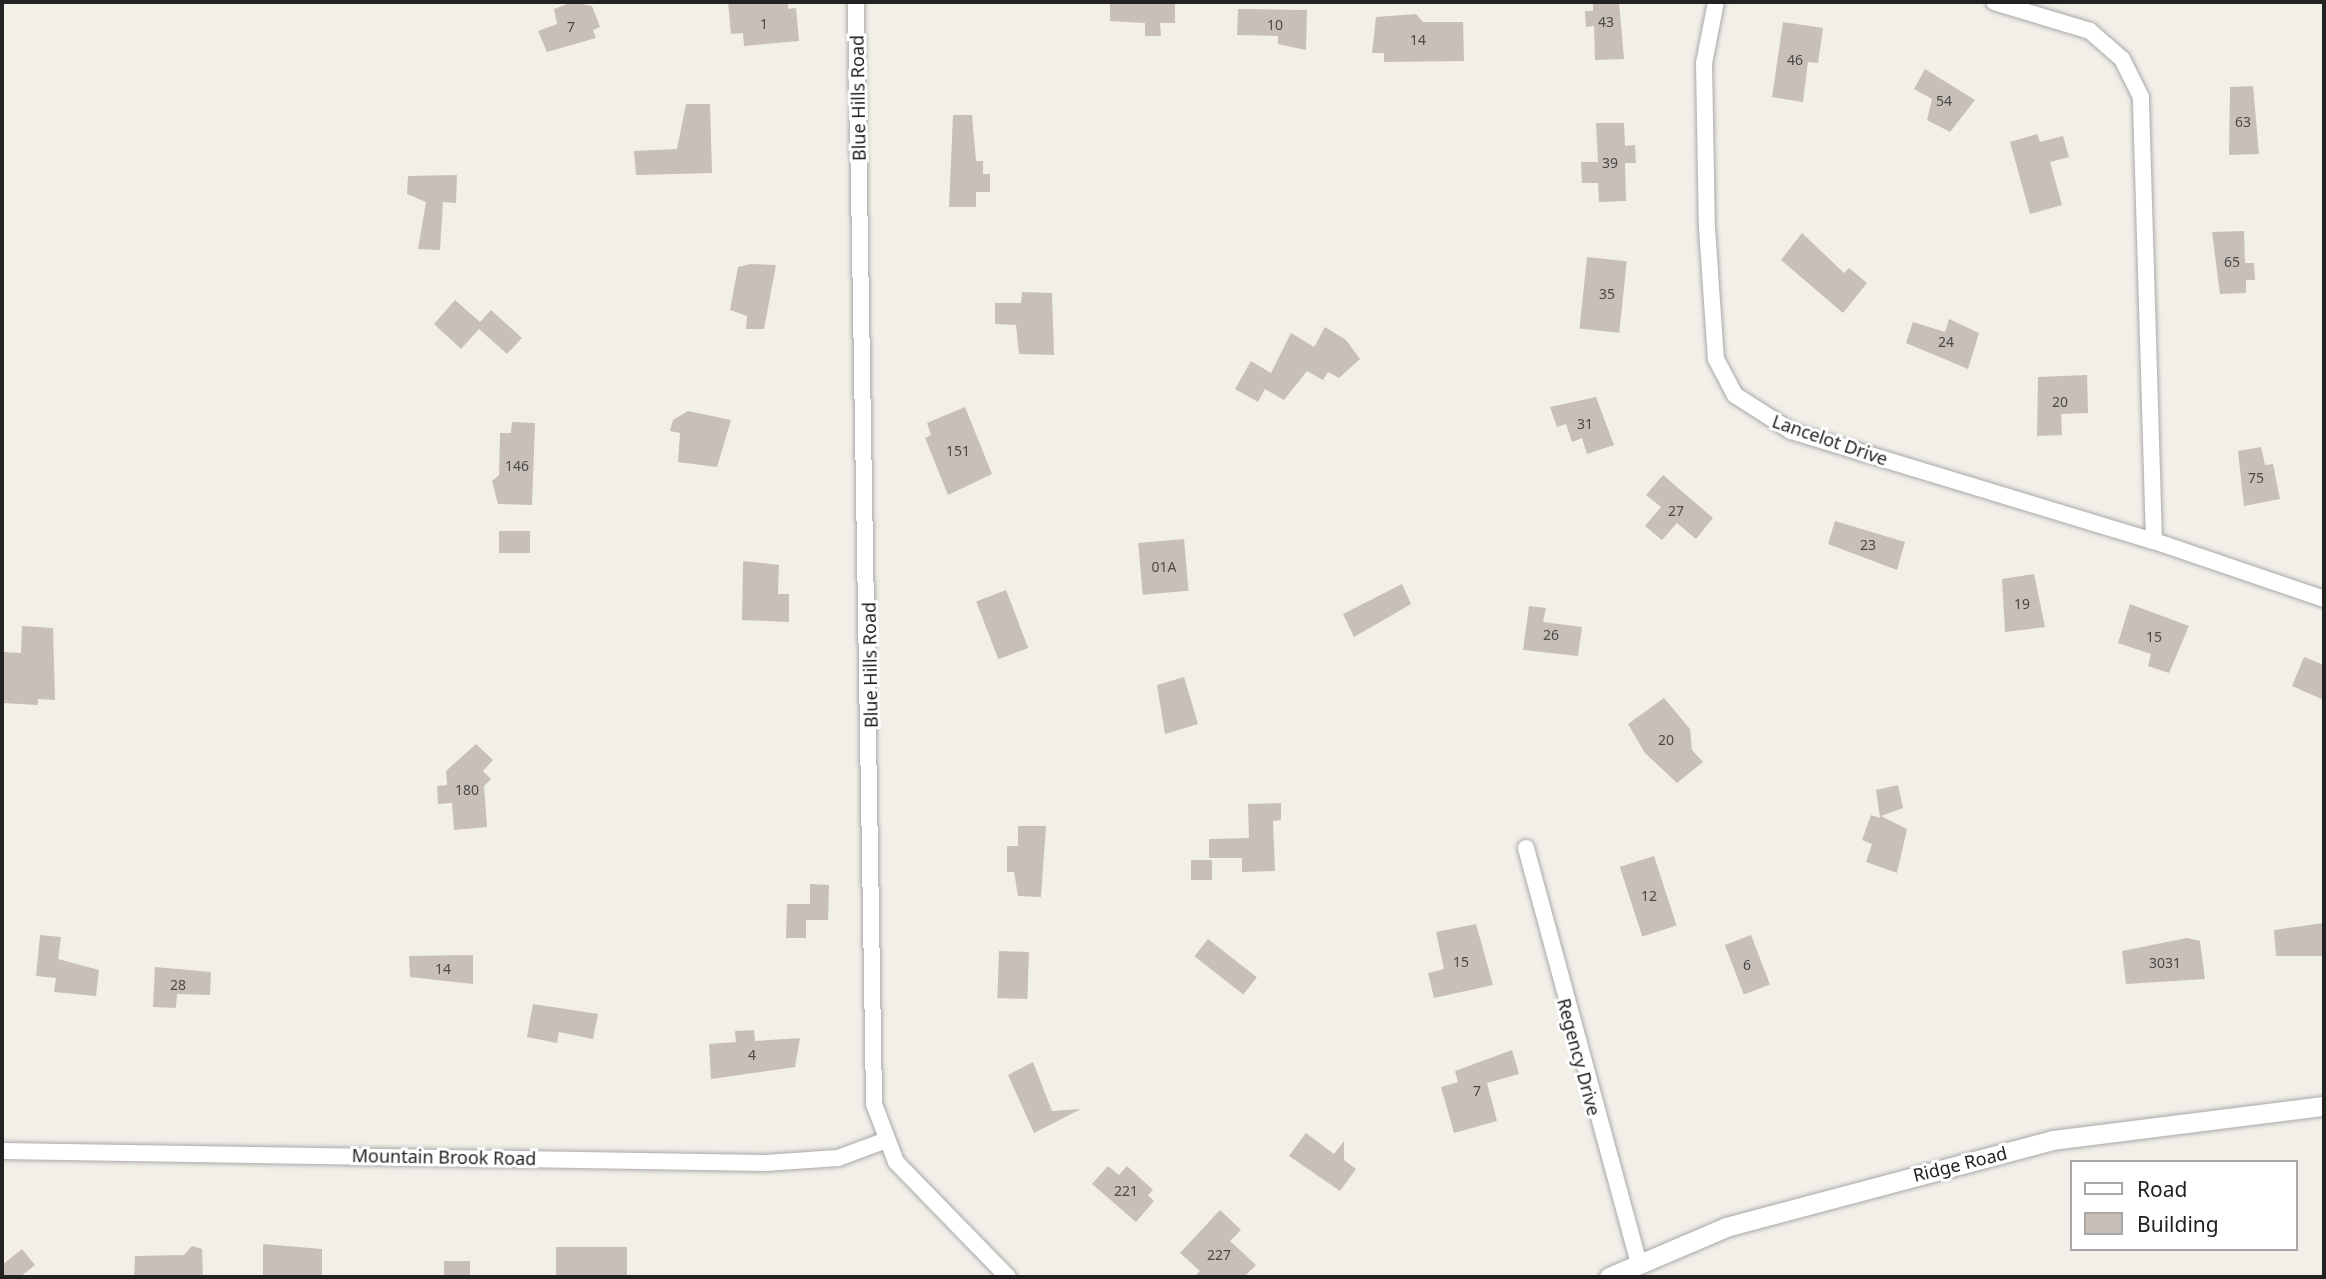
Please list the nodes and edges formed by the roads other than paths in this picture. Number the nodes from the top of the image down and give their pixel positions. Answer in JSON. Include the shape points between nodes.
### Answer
{"nodes":[{"id":1,"x":856,"y":2,"type":"edge"},
{"id":2,"x":1716,"y":2,"type":"edge"},
{"id":3,"x":1994,"y":2,"type":"edge"},
{"id":4,"x":2154,"y":541,"type":"junction"},
{"id":5,"x":2324,"y":599,"type":"edge"},
{"id":6,"x":1526,"y":848,"type":"dead end"},
{"id":7,"x":2324,"y":1106,"type":"edge"},
{"id":8,"x":884,"y":1141,"type":"junction"},
{"id":9,"x":2,"y":1151,"type":"edge"},
{"id":10,"x":1639,"y":1263,"type":"junction"},
{"id":11,"x":1008,"y":1277,"type":"edge"},
{"id":12,"x":1609,"y":1277,"type":"edge"}],
"edges":[{"from":1,"to":8,"type":"street","name":"Blue Hills Road","via":[[871,1078]]},
{"from":2,"to":4,"type":"street","name":"Lancelot Drive","via":[[1704,63],[1708,240],[1716,359],[1735,395],[1791,431]]},
{"from":3,"to":4,"type":"street","via":[[2090,31],[2122,59],[2141,97]]},
{"from":4,"to":5,"type":"street","name":"Lancelot Drive"},
{"from":6,"to":10,"type":"street","name":"Regency Drive"},
{"from":7,"to":10,"type":"street","name":"Ridge Road","via":[[2053,1140],[1798,1206]]},
{"from":8,"to":9,"type":"street","name":"Mountain Brook Road","via":[[838,1158],[765,1163]]},
{"from":8,"to":11,"type":"street","name":"Blue Hills Road","via":[[912,1182]]},
{"from":10,"to":12,"type":"street","name":"Ridge Road"}]}
